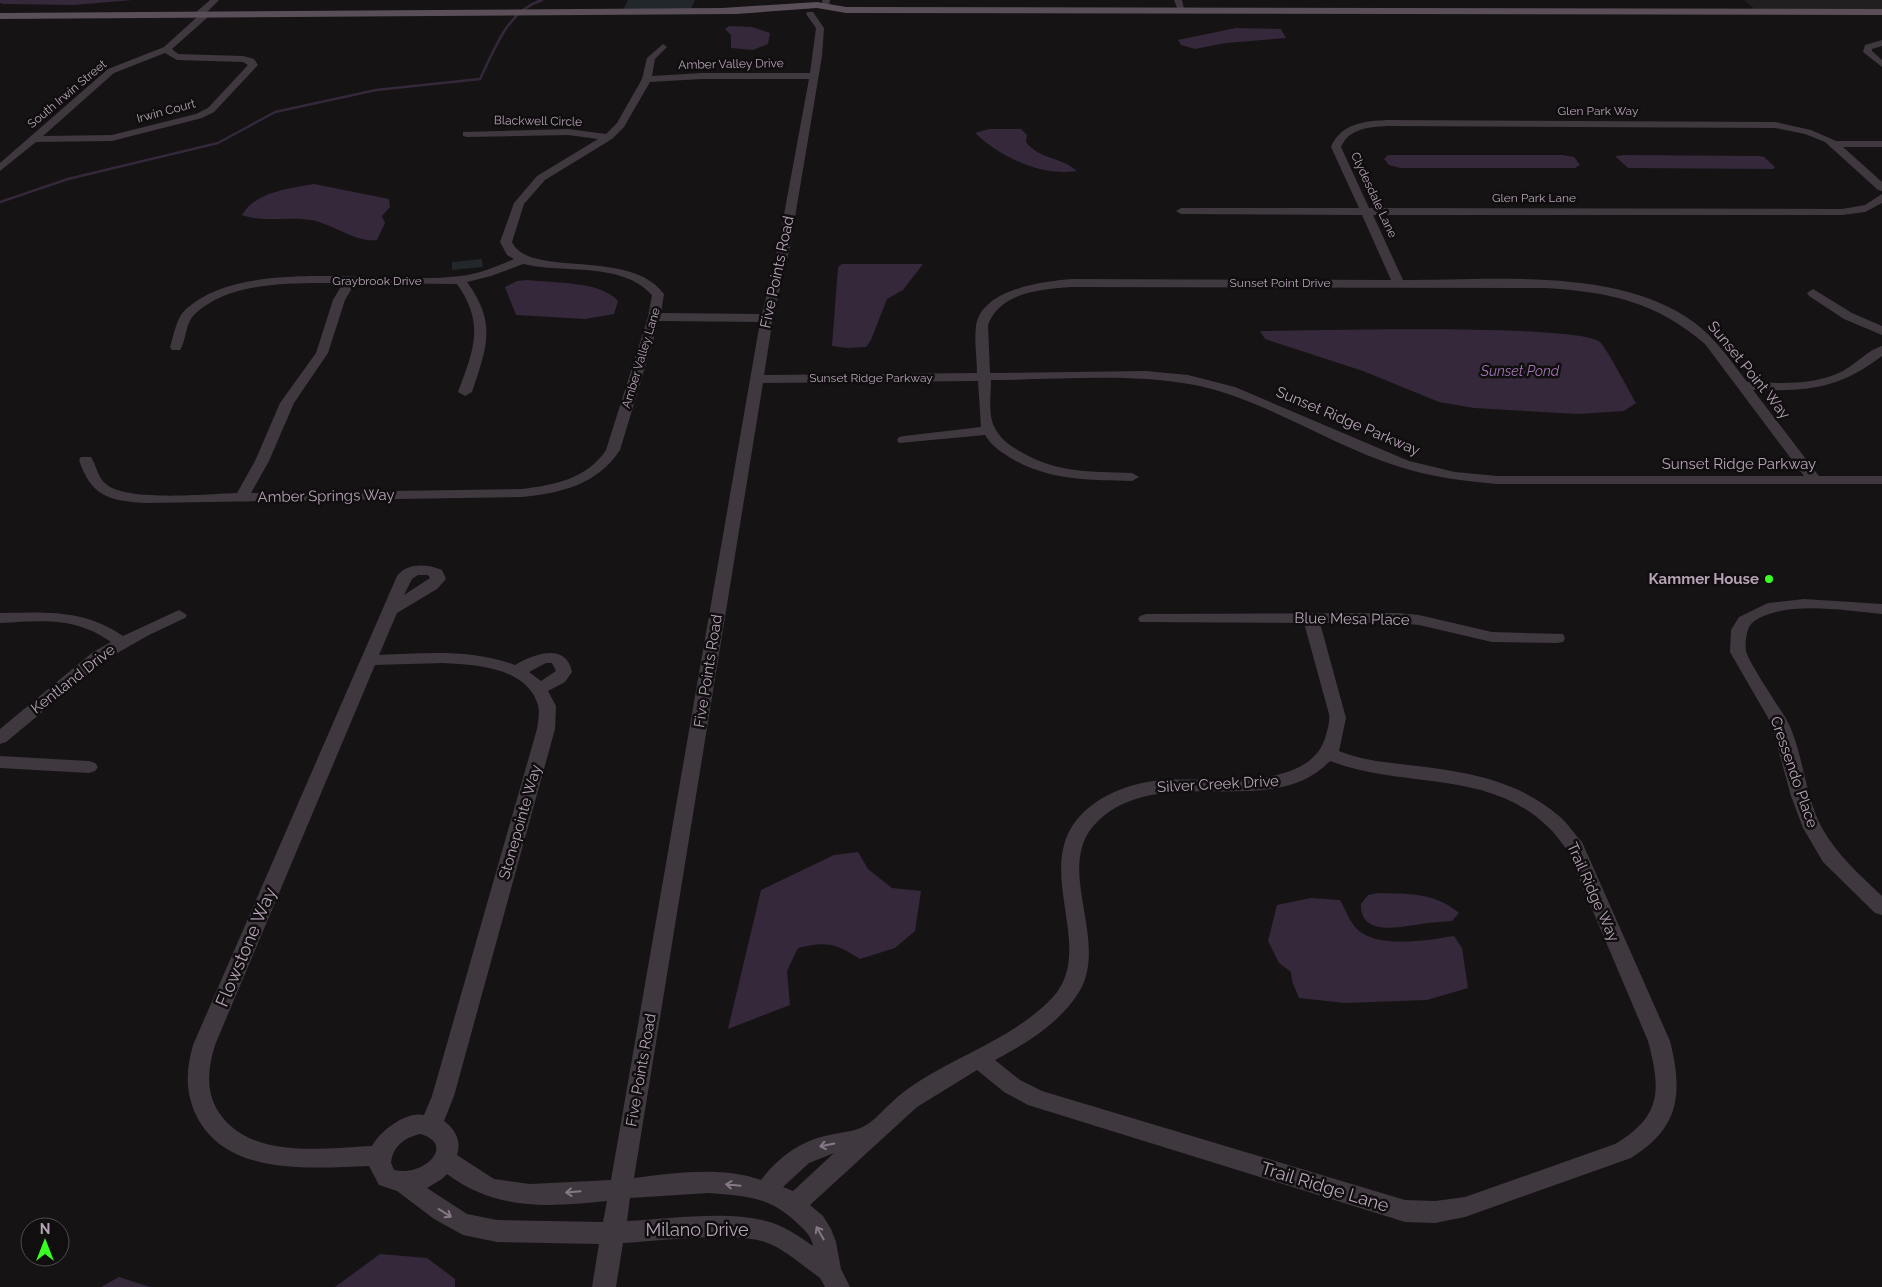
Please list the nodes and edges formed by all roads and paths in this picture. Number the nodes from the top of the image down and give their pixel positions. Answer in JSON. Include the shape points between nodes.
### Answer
{"nodes":[{"id":1,"x":218,"y":3,"type":"edge"},
{"id":2,"x":1180,"y":5,"type":"edge"},
{"id":3,"x":818,"y":8,"type":"edge"},
{"id":4,"x":1882,"y":12,"type":"edge"},
{"id":5,"x":205,"y":15,"type":"junction"},
{"id":6,"x":0,"y":16,"type":"edge"},
{"id":7,"x":1882,"y":43,"type":"edge"},
{"id":8,"x":1856,"y":44,"type":"dead end"},
{"id":9,"x":663,"y":47,"type":"dead end"},
{"id":10,"x":1868,"y":47,"type":"junction"},
{"id":11,"x":167,"y":49,"type":"junction"},
{"id":12,"x":818,"y":56,"type":"junction"},
{"id":13,"x":1882,"y":64,"type":"edge"},
{"id":14,"x":815,"y":76,"type":"junction"},
{"id":15,"x":647,"y":79,"type":"junction"},
{"id":16,"x":1358,"y":127,"type":"joint"},
{"id":17,"x":468,"y":134,"type":"dead end"},
{"id":18,"x":608,"y":137,"type":"junction"},
{"id":19,"x":34,"y":139,"type":"junction"},
{"id":20,"x":1834,"y":144,"type":"junction"},
{"id":21,"x":1882,"y":144,"type":"edge"},
{"id":22,"x":0,"y":168,"type":"edge"},
{"id":23,"x":1882,"y":188,"type":"edge"},
{"id":24,"x":1882,"y":197,"type":"edge"},
{"id":25,"x":1182,"y":211,"type":"dead end"},
{"id":26,"x":1366,"y":212,"type":"junction"},
{"id":27,"x":522,"y":260,"type":"junction"},
{"id":28,"x":460,"y":280,"type":"junction"},
{"id":29,"x":350,"y":281,"type":"junction"},
{"id":30,"x":1399,"y":284,"type":"junction"},
{"id":31,"x":229,"y":290,"type":"joint"},
{"id":32,"x":1813,"y":293,"type":"dead end"},
{"id":33,"x":1646,"y":298,"type":"joint"},
{"id":34,"x":655,"y":313,"type":"junction"},
{"id":35,"x":768,"y":314,"type":"junction"},
{"id":36,"x":1882,"y":331,"type":"edge"},
{"id":37,"x":176,"y":347,"type":"dead end"},
{"id":38,"x":1882,"y":350,"type":"edge"},
{"id":39,"x":758,"y":374,"type":"junction"},
{"id":40,"x":984,"y":375,"type":"junction"},
{"id":41,"x":1742,"y":386,"type":"junction"},
{"id":42,"x":465,"y":392,"type":"dead end"},
{"id":43,"x":988,"y":430,"type":"junction"},
{"id":44,"x":904,"y":440,"type":"dead end"},
{"id":45,"x":86,"y":460,"type":"dead end"},
{"id":46,"x":1132,"y":477,"type":"dead end"},
{"id":47,"x":584,"y":478,"type":"joint"},
{"id":48,"x":1814,"y":480,"type":"junction"},
{"id":49,"x":1882,"y":480,"type":"edge"},
{"id":50,"x":242,"y":497,"type":"junction"},
{"id":51,"x":1882,"y":609,"type":"edge"},
{"id":52,"x":390,"y":610,"type":"dead end"},
{"id":53,"x":179,"y":615,"type":"dead end"},
{"id":54,"x":0,"y":618,"type":"edge"},
{"id":55,"x":1311,"y":618,"type":"junction"},
{"id":56,"x":1146,"y":619,"type":"dead end"},
{"id":57,"x":1557,"y":638,"type":"dead end"},
{"id":58,"x":122,"y":642,"type":"junction"},
{"id":59,"x":370,"y":660,"type":"junction"},
{"id":60,"x":518,"y":671,"type":"junction"},
{"id":61,"x":539,"y":689,"type":"junction"},
{"id":62,"x":0,"y":738,"type":"edge"},
{"id":63,"x":1328,"y":754,"type":"junction"},
{"id":64,"x":0,"y":762,"type":"edge"},
{"id":65,"x":89,"y":767,"type":"dead end"},
{"id":66,"x":1882,"y":908,"type":"edge"},
{"id":67,"x":978,"y":1059,"type":"junction"},
{"id":68,"x":1664,"y":1108,"type":"joint"},
{"id":69,"x":431,"y":1125,"type":"junction"},
{"id":70,"x":873,"y":1132,"type":"junction"},
{"id":71,"x":380,"y":1156,"type":"junction"},
{"id":72,"x":446,"y":1160,"type":"junction"},
{"id":73,"x":405,"y":1184,"type":"junction"},
{"id":74,"x":621,"y":1188,"type":"junction"},
{"id":75,"x":766,"y":1191,"type":"junction"},
{"id":76,"x":796,"y":1204,"type":"junction"},
{"id":77,"x":614,"y":1233,"type":"junction"},
{"id":78,"x":833,"y":1278,"type":"edge"},
{"id":79,"x":604,"y":1287,"type":"edge"}],
"edges":[{"from":1,"to":5,"type":"street"},
{"from":1,"to":5,"type":"street"},
{"from":2,"to":3,"type":"main road","via":[[912,10]]},
{"from":2,"to":4,"type":"main road"},
{"from":3,"to":5,"type":"main road"},
{"from":3,"to":12,"type":"street"},
{"from":3,"to":12,"type":"street","via":[[826,36]]},
{"from":5,"to":6,"type":"main road"},
{"from":5,"to":11,"type":"street","name":"South Irwin Street"},
{"from":7,"to":10,"type":"street"},
{"from":8,"to":10,"type":"street"},
{"from":9,"to":15,"type":"street","via":[[650,58]]},
{"from":10,"to":13,"type":"street","via":[[1867,52]]},
{"from":11,"to":19,"type":"street","name":"South Irwin Street","via":[[111,71]]},
{"from":11,"to":19,"type":"street","name":"Irwin Court","via":[[177,57],[243,59],[253,65],[203,114],[114,137]]},
{"from":12,"to":14,"type":"street","name":"Five Points Road"},
{"from":14,"to":15,"type":"street","name":"Amber Valley Drive"},
{"from":14,"to":35,"type":"street","name":"Five Points Road","via":[[784,247]]},
{"from":15,"to":18,"type":"street","via":[[625,119]]},
{"from":16,"to":20,"type":"street","name":"Glen Park Way","via":[[1388,123],[1759,124],[1808,132]]},
{"from":16,"to":26,"type":"street","name":"Clydesdale Lane","via":[[1338,139],[1336,147]]},
{"from":17,"to":18,"type":"street","name":"Blackwell Circle","via":[[568,132]]},
{"from":18,"to":27,"type":"street","via":[[541,178],[521,200],[506,242],[511,253]]},
{"from":19,"to":22,"type":"street","name":"South Irwin Street"},
{"from":20,"to":21,"type":"street"},
{"from":20,"to":23,"type":"street"},
{"from":24,"to":26,"type":"street","name":"Glen Park Lane","via":[[1859,209],[1816,212]]},
{"from":25,"to":26,"type":"street","name":"Glen Park Lane"},
{"from":26,"to":30,"type":"street","name":"Clydesdale Lane"},
{"from":27,"to":28,"type":"street","name":"Graybrook Drive","via":[[487,274]]},
{"from":27,"to":34,"type":"street","name":"Amber Valley Lane","via":[[635,276],[656,290]]},
{"from":28,"to":29,"type":"street","name":"Graybrook Drive"},
{"from":28,"to":42,"type":"street","via":[[476,302],[482,328],[479,351]]},
{"from":29,"to":31,"type":"street","name":"Graybrook Drive","via":[[273,281]]},
{"from":29,"to":50,"type":"street","via":[[339,300],[322,353],[287,403]]},
{"from":30,"to":33,"type":"street","name":"Sunset Point Drive","via":[[1567,285]]},
{"from":30,"to":40,"type":"street","name":"Sunset Point Drive","via":[[1072,283],[1030,288],[997,303],[985,317],[982,325]]},
{"from":31,"to":37,"type":"street","via":[[204,301],[190,312],[184,320]]},
{"from":32,"to":36,"type":"street","via":[[1848,316]]},
{"from":33,"to":41,"type":"street","name":"Sunset Point Way","via":[[1699,332]]},
{"from":34,"to":35,"type":"street"},
{"from":34,"to":47,"type":"street","name":"Amber Valley Lane","via":[[613,450],[601,466]]},
{"from":35,"to":39,"type":"street","name":"Five Points Road"},
{"from":38,"to":41,"type":"street","via":[[1845,375],[1826,382],[1798,386]]},
{"from":39,"to":40,"type":"street","name":"Sunset Ridge Parkway","via":[[916,378]]},
{"from":39,"to":74,"type":"street","name":"Five Points Road"},
{"from":40,"to":43,"type":"street","name":"Sunset Point Drive"},
{"from":40,"to":48,"type":"street","name":"Sunset Ridge Parkway","via":[[1146,375],[1208,383],[1244,395],[1404,464],[1455,476],[1497,480]]},
{"from":41,"to":48,"type":"street","name":"Sunset Point Way"},
{"from":43,"to":44,"type":"street"},
{"from":43,"to":46,"type":"street","via":[[1011,453],[1045,469],[1090,477]]},
{"from":45,"to":50,"type":"street","name":"Amber Springs Way","via":[[94,483],[119,495],[145,499]]},
{"from":47,"to":50,"type":"street","name":"Amber Springs Way","via":[[551,489],[522,493]]},
{"from":48,"to":49,"type":"street","name":"Sunset Ridge Parkway"},
{"from":51,"to":66,"type":"street","name":"Cressendo Place","via":[[1804,604],[1774,606],[1745,620],[1739,630],[1738,652],[1780,723],[1812,828],[1830,857]]},
{"from":52,"to":59,"type":"street","name":"Flowstone Way"},
{"from":53,"to":58,"type":"street","name":"Kentland Drive"},
{"from":54,"to":58,"type":"street","via":[[65,617],[81,620],[100,626]]},
{"from":55,"to":56,"type":"street","name":"Blue Mesa Place"},
{"from":55,"to":57,"type":"street","name":"Blue Mesa Place","via":[[1419,620],[1492,637]]},
{"from":55,"to":63,"type":"street","name":"Silver Creek Drive","via":[[1338,718],[1337,740]]},
{"from":58,"to":62,"type":"street","name":"Kentland Drive","via":[[78,671]]},
{"from":59,"to":60,"type":"street","name":"Stonepointe Way","via":[[468,660],[496,663]]},
{"from":59,"to":71,"type":"street","name":"Flowstone Way","via":[[204,1045],[198,1062],[197,1084],[201,1105],[214,1128],[236,1143],[263,1153],[300,1158]]},
{"from":60,"to":61,"type":"street","name":"Stonepointe Way"},
{"from":60,"to":61,"type":"street","via":[[543,658],[560,661],[564,672]]},
{"from":61,"to":69,"type":"street","name":"Stonepointe Way","via":[[547,707],[546,729],[443,1096]]},
{"from":63,"to":67,"type":"street","name":"Silver Creek Drive","via":[[1308,772],[1283,782],[1173,785],[1140,790],[1117,798],[1097,812],[1081,828],[1072,854],[1078,964],[1073,985],[1060,1005],[1034,1026]]},
{"from":63,"to":68,"type":"street","name":"Trail Ridge Way","via":[[1359,765],[1480,782],[1526,800],[1547,813],[1575,847],[1658,1041],[1666,1064],[1668,1087]]},
{"from":64,"to":65,"type":"street"},
{"from":67,"to":68,"type":"street","name":"Trail Ridge Lane","via":[[1012,1086],[1036,1098],[1405,1211],[1435,1212],[1465,1207],[1622,1151],[1639,1143],[1654,1129]]},
{"from":67,"to":70,"type":"street","name":"Silver Creek Drive","via":[[913,1097]]},
{"from":69,"to":71,"type":"street","via":[[420,1124],[399,1131],[383,1146]]},
{"from":69,"to":72,"type":"street","via":[[439,1129],[449,1142]]},
{"from":70,"to":75,"type":"street","name":"Silver Creek Drive","one_way":true,"via":[[806,1153],[780,1172]]},
{"from":70,"to":76,"type":"street","name":"Silver Creek Drive"},
{"from":71,"to":73,"type":"street","via":[[379,1164],[388,1178]]},
{"from":72,"to":73,"type":"street","via":[[429,1177]]},
{"from":74,"to":72,"type":"street","one_way":true,"via":[[550,1194],[494,1190]]},
{"from":73,"to":77,"type":"street","one_way":true,"via":[[463,1224],[497,1232]]},
{"from":75,"to":74,"type":"street","name":"Milano Drive","one_way":true,"via":[[696,1181]]},
{"from":74,"to":77,"type":"street","name":"Five Points Road"},
{"from":75,"to":76,"type":"street","name":"Milano Drive"},
{"from":78,"to":76,"type":"street","name":"Milano Drive","one_way":true,"via":[[826,1243],[814,1223]]},
{"from":77,"to":78,"type":"street","name":"Milano Drive","via":[[713,1227],[754,1229],[771,1233],[789,1243]]},
{"from":77,"to":79,"type":"street","name":"Five Points Road"}]}
